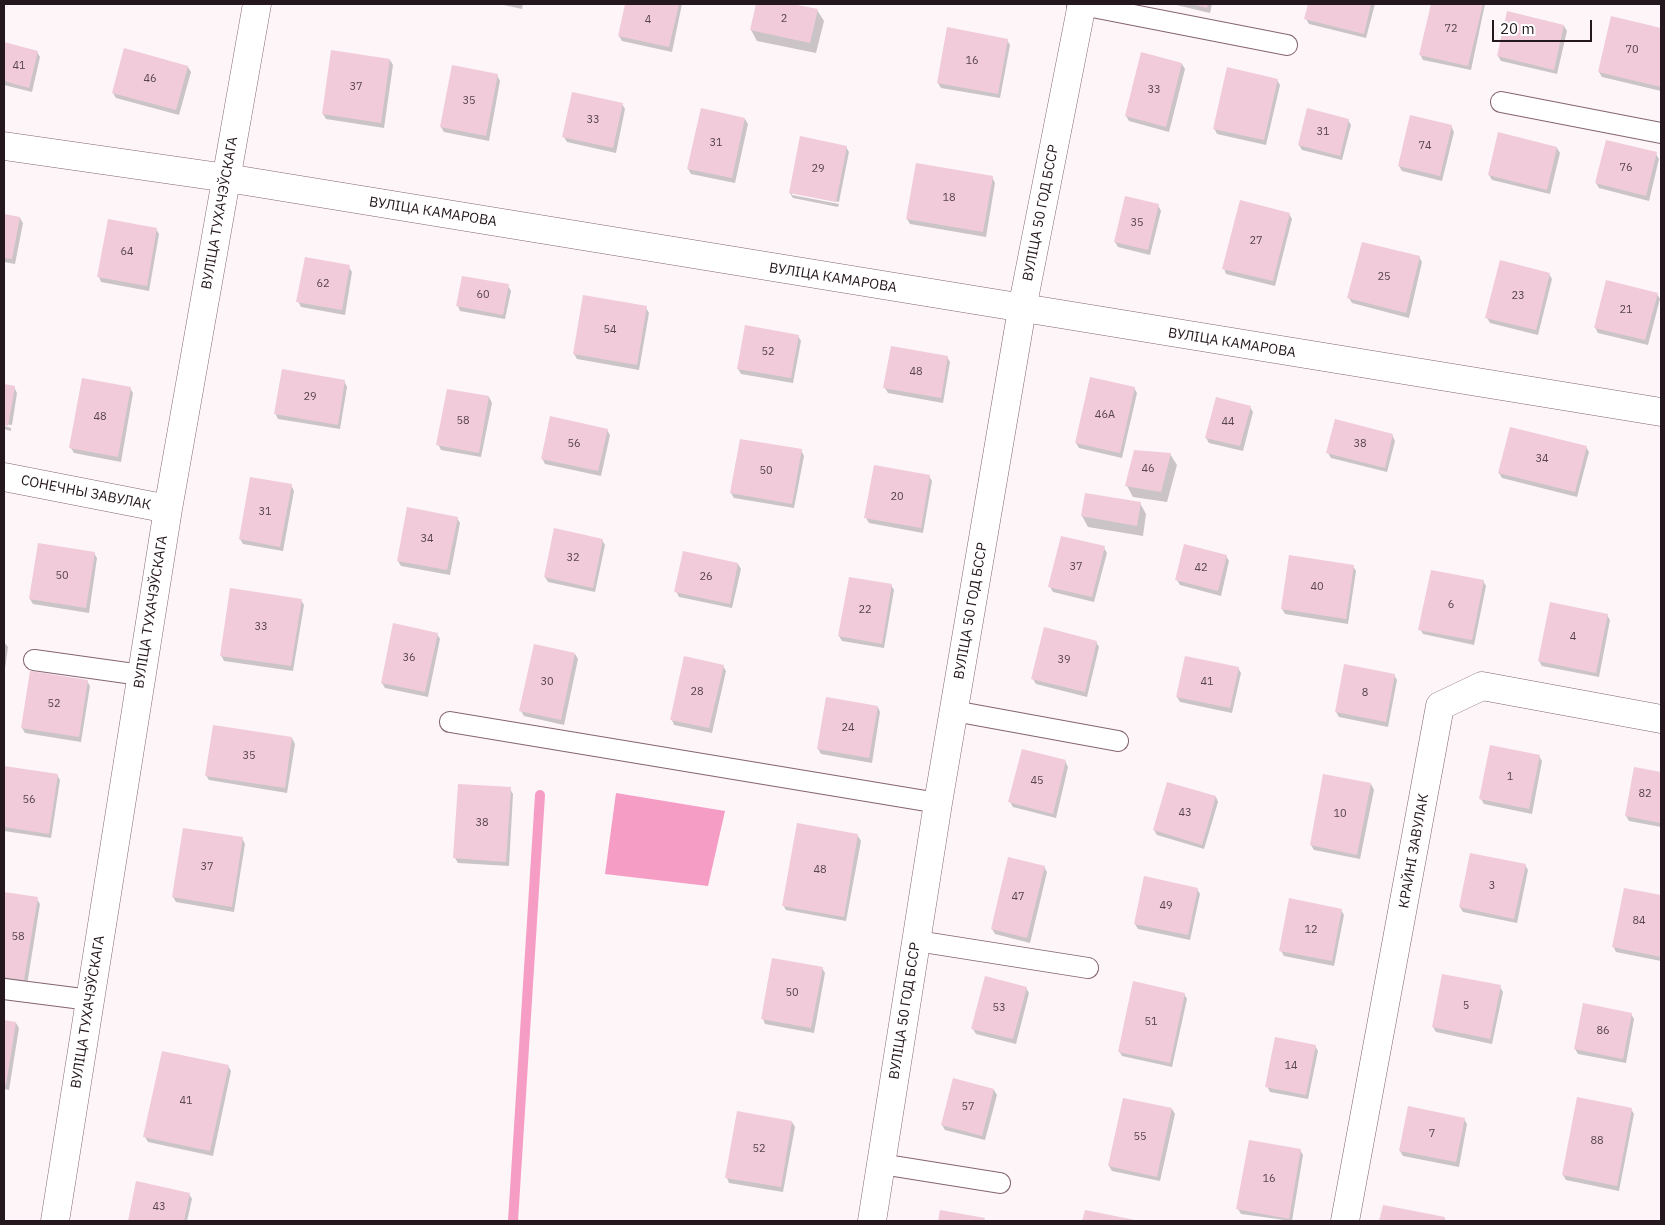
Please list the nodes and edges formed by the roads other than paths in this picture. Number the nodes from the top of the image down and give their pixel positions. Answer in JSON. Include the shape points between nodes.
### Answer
{"nodes":[{"id":1,"x":257,"y":4,"type":"edge"},
{"id":2,"x":1081,"y":4,"type":"edge"},
{"id":3,"x":1288,"y":45,"type":"dead end"},
{"id":4,"x":1501,"y":102,"type":"dead end"},
{"id":5,"x":1661,"y":133,"type":"edge"},
{"id":6,"x":4,"y":146,"type":"edge"},
{"id":7,"x":227,"y":178,"type":"junction"},
{"id":8,"x":1022,"y":309,"type":"junction"},
{"id":9,"x":1661,"y":412,"type":"edge"},
{"id":10,"x":4,"y":477,"type":"edge"},
{"id":11,"x":168,"y":509,"type":"junction"},
{"id":12,"x":34,"y":660,"type":"dead end"},
{"id":13,"x":141,"y":675,"type":"junction"},
{"id":14,"x":954,"y":711,"type":"junction"},
{"id":15,"x":1661,"y":719,"type":"edge"},
{"id":16,"x":450,"y":722,"type":"dead end"},
{"id":17,"x":1118,"y":741,"type":"dead end"},
{"id":18,"x":938,"y":803,"type":"junction"},
{"id":19,"x":917,"y":941,"type":"junction"},
{"id":20,"x":1088,"y":968,"type":"dead end"},
{"id":21,"x":4,"y":989,"type":"edge"},
{"id":22,"x":90,"y":1000,"type":"junction"},
{"id":23,"x":881,"y":1164,"type":"junction"},
{"id":24,"x":1000,"y":1183,"type":"dead end"},
{"id":25,"x":55,"y":1221,"type":"edge"},
{"id":26,"x":872,"y":1221,"type":"edge"},
{"id":27,"x":1345,"y":1221,"type":"edge"}],
"edges":[{"from":1,"to":7,"type":"street","name":"ВУЛІЦА ТУХАЧЭЎСКАГА"},
{"from":2,"to":3,"type":"lane"},
{"from":2,"to":8,"type":"street","name":"ВУЛІЦА 50 ГОД БССР"},
{"from":4,"to":5,"type":"lane"},
{"from":6,"to":7,"type":"street","name":"ВУЛІЦА КАМАРОВА"},
{"from":7,"to":8,"type":"street","name":"ВУЛІЦА КАМАРОВА"},
{"from":7,"to":11,"type":"street","name":"ВУЛІЦА ТУХАЧЭЎСКАГА"},
{"from":8,"to":9,"type":"street","name":"ВУЛІЦА КАМАРОВА"},
{"from":8,"to":14,"type":"street","name":"ВУЛІЦА 50 ГОД БССР"},
{"from":10,"to":11,"type":"street","name":"СОНЕЧНЫ ЗАВУЛАК"},
{"from":11,"to":13,"type":"street","name":"ВУЛІЦА ТУХАЧЭЎСКАГА"},
{"from":12,"to":13,"type":"lane"},
{"from":13,"to":22,"type":"street","name":"ВУЛІЦА ТУХАЧЭЎСКАГА"},
{"from":14,"to":17,"type":"lane"},
{"from":14,"to":18,"type":"street","name":"ВУЛІЦА 50 ГОД БССР"},
{"from":15,"to":27,"type":"street","name":"КРАЙНІ ЗАВУЛАК","via":[[1482,686],[1440,706]]},
{"from":16,"to":18,"type":"lane"},
{"from":18,"to":19,"type":"street","name":"ВУЛІЦА 50 ГОД БССР"},
{"from":19,"to":20,"type":"lane"},
{"from":19,"to":23,"type":"street","name":"ВУЛІЦА 50 ГОД БССР"},
{"from":21,"to":22,"type":"lane"},
{"from":22,"to":25,"type":"street","name":"ВУЛІЦА ТУХАЧЭЎСКАГА"},
{"from":23,"to":24,"type":"lane"},
{"from":23,"to":26,"type":"street","name":"ВУЛІЦА 50 ГОД БССР"}]}
